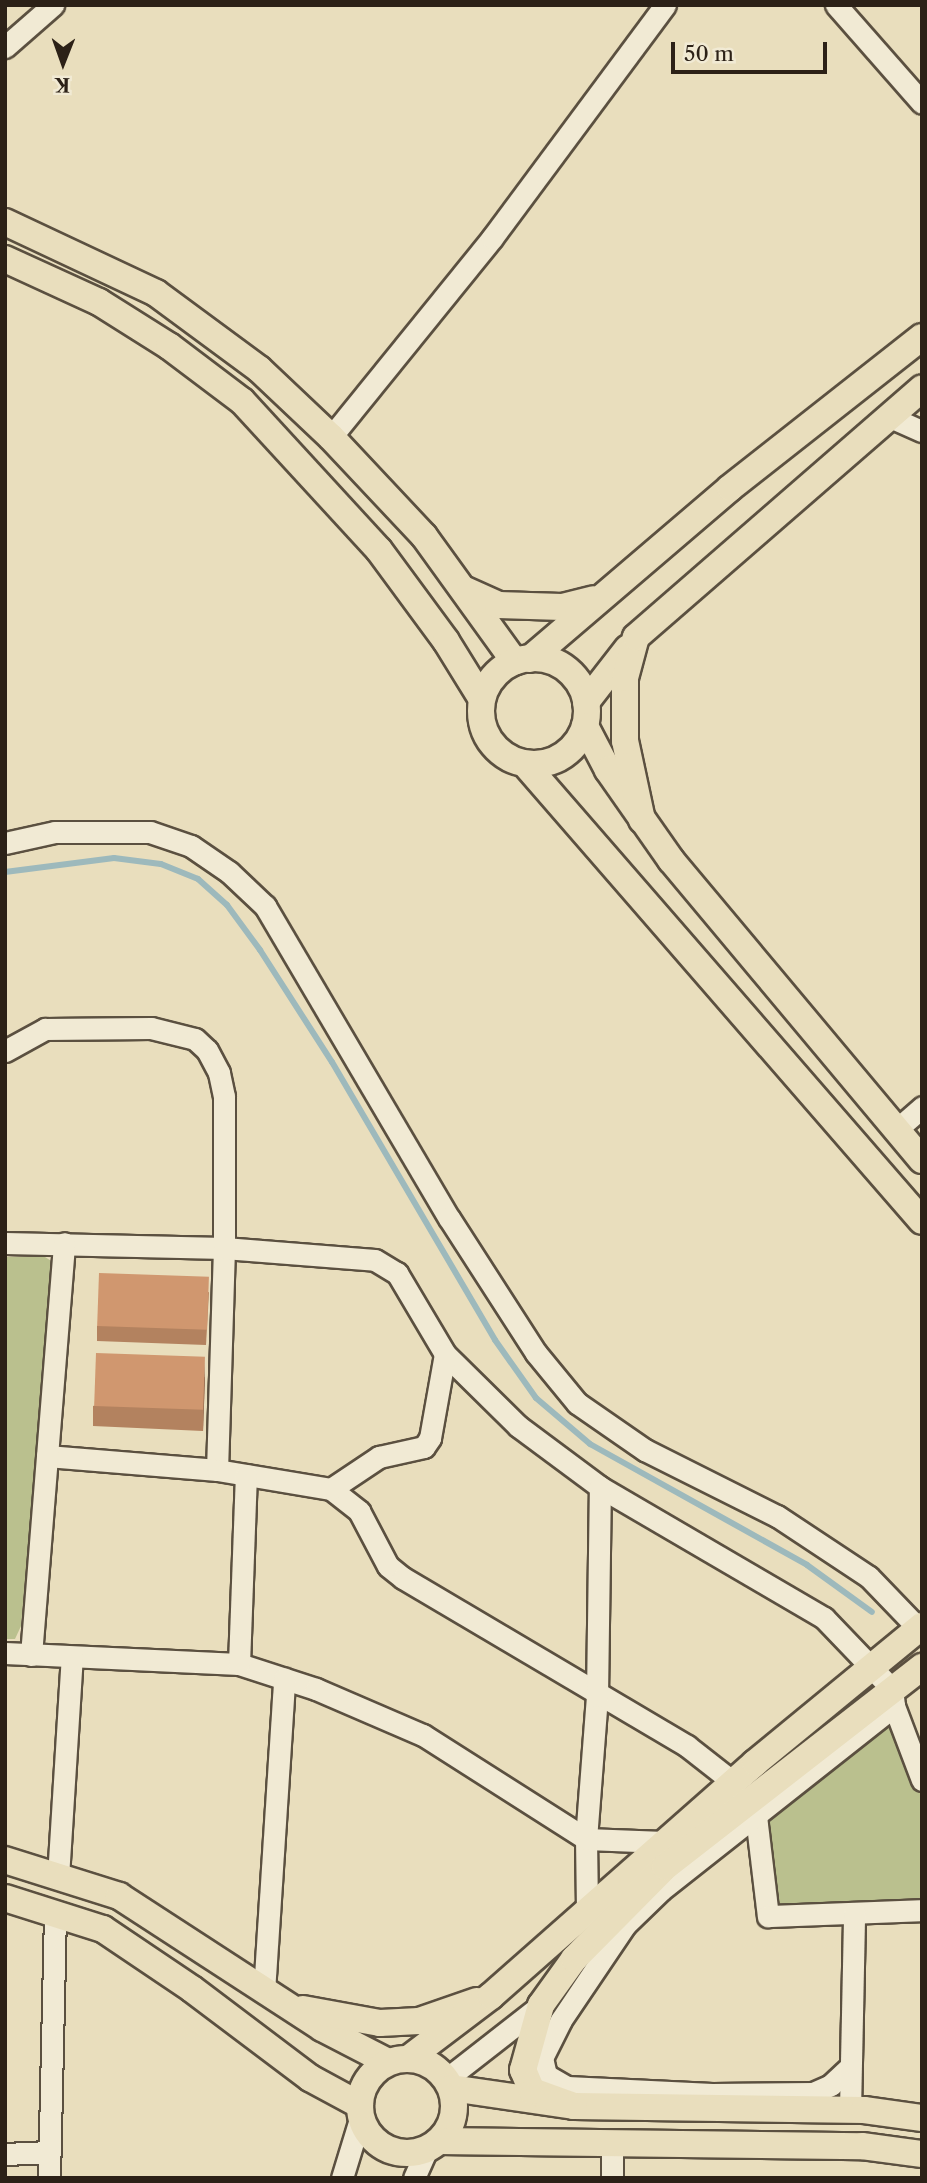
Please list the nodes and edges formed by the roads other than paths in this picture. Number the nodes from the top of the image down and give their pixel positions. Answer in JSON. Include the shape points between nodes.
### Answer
{"nodes":[{"id":1,"x":53,"y":5,"type":"edge"},
{"id":2,"x":665,"y":5,"type":"edge"},
{"id":3,"x":836,"y":5,"type":"edge"},
{"id":4,"x":5,"y":47,"type":"edge"},
{"id":5,"x":922,"y":103,"type":"edge"},
{"id":6,"x":5,"y":222,"type":"edge"},
{"id":7,"x":5,"y":259,"type":"edge"},
{"id":8,"x":922,"y":337,"type":"edge"},
{"id":9,"x":922,"y":388,"type":"edge"},
{"id":10,"x":890,"y":417,"type":"junction"},
{"id":11,"x":922,"y":431,"type":"edge"},
{"id":12,"x":331,"y":437,"type":"junction"},
{"id":13,"x":462,"y":588,"type":"junction"},
{"id":14,"x":598,"y":598,"type":"junction"},
{"id":15,"x":636,"y":637,"type":"junction"},
{"id":16,"x":522,"y":660,"type":"junction"},
{"id":17,"x":482,"y":699,"type":"junction"},
{"id":18,"x":585,"y":714,"type":"junction"},
{"id":19,"x":525,"y":764,"type":"junction"},
{"id":20,"x":642,"y":820,"type":"junction"},
{"id":21,"x":5,"y":843,"type":"edge"},
{"id":22,"x":5,"y":1051,"type":"edge"},
{"id":23,"x":922,"y":1107,"type":"edge"},
{"id":24,"x":896,"y":1130,"type":"junction"},
{"id":25,"x":922,"y":1160,"type":"edge"},
{"id":26,"x":922,"y":1221,"type":"edge"},
{"id":27,"x":5,"y":1243,"type":"edge"},
{"id":28,"x":64,"y":1243,"type":"junction"},
{"id":29,"x":224,"y":1248,"type":"junction"},
{"id":30,"x":445,"y":1354,"type":"junction"},
{"id":31,"x":47,"y":1456,"type":"junction"},
{"id":32,"x":216,"y":1470,"type":"junction"},
{"id":33,"x":246,"y":1475,"type":"junction"},
{"id":34,"x":600,"y":1487,"type":"junction"},
{"id":35,"x":331,"y":1489,"type":"junction"},
{"id":36,"x":921,"y":1628,"type":"edge"},
{"id":37,"x":5,"y":1653,"type":"edge"},
{"id":38,"x":31,"y":1654,"type":"junction"},
{"id":39,"x":72,"y":1657,"type":"junction"},
{"id":40,"x":239,"y":1664,"type":"junction"},
{"id":41,"x":872,"y":1667,"type":"junction"},
{"id":42,"x":922,"y":1667,"type":"edge"},
{"id":43,"x":284,"y":1679,"type":"junction"},
{"id":44,"x":597,"y":1696,"type":"junction"},
{"id":45,"x":893,"y":1698,"type":"junction"},
{"id":46,"x":922,"y":1780,"type":"edge"},
{"id":47,"x":733,"y":1782,"type":"junction"},
{"id":48,"x":756,"y":1816,"type":"junction"},
{"id":49,"x":586,"y":1839,"type":"junction"},
{"id":50,"x":664,"y":1842,"type":"junction"},
{"id":51,"x":5,"y":1860,"type":"edge"},
{"id":52,"x":58,"y":1877,"type":"junction"},
{"id":53,"x":5,"y":1898,"type":"edge"},
{"id":54,"x":587,"y":1909,"type":"junction"},
{"id":55,"x":922,"y":1910,"type":"edge"},
{"id":56,"x":854,"y":1913,"type":"junction"},
{"id":57,"x":55,"y":1914,"type":"junction"},
{"id":58,"x":264,"y":1992,"type":"junction"},
{"id":59,"x":491,"y":1996,"type":"junction"},
{"id":60,"x":541,"y":2005,"type":"junction"},
{"id":61,"x":288,"y":2006,"type":"junction"},
{"id":62,"x":398,"y":2060,"type":"junction"},
{"id":63,"x":850,"y":2067,"type":"junction"},
{"id":64,"x":448,"y":2084,"type":"junction"},
{"id":65,"x":574,"y":2106,"type":"junction"},
{"id":66,"x":360,"y":2110,"type":"junction"},
{"id":67,"x":850,"y":2110,"type":"junction"},
{"id":68,"x":922,"y":2118,"type":"edge"},
{"id":69,"x":433,"y":2145,"type":"junction"},
{"id":70,"x":612,"y":2146,"type":"junction"},
{"id":71,"x":49,"y":2152,"type":"junction"},
{"id":72,"x":5,"y":2154,"type":"edge"},
{"id":73,"x":922,"y":2154,"type":"edge"},
{"id":74,"x":49,"y":2178,"type":"edge"},
{"id":75,"x":342,"y":2178,"type":"edge"},
{"id":76,"x":414,"y":2178,"type":"edge"},
{"id":77,"x":612,"y":2178,"type":"edge"}],
"edges":[{"from":1,"to":4,"type":"street"},
{"from":2,"to":12,"type":"street","via":[[492,238]]},
{"from":3,"to":5,"type":"street"},
{"from":6,"to":12,"type":"main road","via":[[156,293],[259,369]]},
{"from":7,"to":17,"type":"main road","via":[[99,302],[169,346],[242,401],[379,550]]},
{"from":8,"to":14,"type":"main road"},
{"from":9,"to":10,"type":"main road"},
{"from":10,"to":11,"type":"street"},
{"from":10,"to":15,"type":"main road"},
{"from":12,"to":13,"type":"main road","via":[[424,536]]},
{"from":13,"to":14,"type":"main road","via":[[498,604],[562,607]]},
{"from":13,"to":16,"type":"main road"},
{"from":14,"to":16,"type":"main road"},
{"from":15,"to":18,"type":"main road"},
{"from":15,"to":20,"type":"main road","via":[[625,678],[625,741]]},
{"from":16,"to":17,"type":"main road","via":[[488,683]]},
{"from":16,"to":18,"type":"main road","via":[[560,665],[577,681]]},
{"from":17,"to":19,"type":"main road","via":[[485,733],[494,748]]},
{"from":18,"to":19,"type":"main road","via":[[568,752],[540,764]]},
{"from":18,"to":20,"type":"main road","via":[[608,770]]},
{"from":19,"to":26,"type":"main road"},
{"from":20,"to":24,"type":"main road","via":[[795,1014]]},
{"from":21,"to":36,"type":"street","via":[[55,832],[150,832],[191,846],[229,872],[265,906],[449,1218],[536,1353],[577,1403],[645,1450],[777,1516],[869,1577]]},
{"from":22,"to":29,"type":"street","via":[[45,1029],[83,1028],[182,1033],[207,1050],[224,1096]]},
{"from":23,"to":24,"type":"street"},
{"from":24,"to":25,"type":"main road"},
{"from":27,"to":28,"type":"street"},
{"from":28,"to":29,"type":"street"},
{"from":28,"to":31,"type":"street"},
{"from":29,"to":30,"type":"street","via":[[376,1260],[397,1273]]},
{"from":29,"to":32,"type":"street"},
{"from":30,"to":34,"type":"street","via":[[518,1426]]},
{"from":30,"to":35,"type":"street","via":[[430,1438],[424,1447],[379,1457]]},
{"from":31,"to":32,"type":"street"},
{"from":31,"to":38,"type":"street"},
{"from":32,"to":33,"type":"street"},
{"from":33,"to":35,"type":"street"},
{"from":33,"to":40,"type":"street"},
{"from":34,"to":41,"type":"street","via":[[824,1618]]},
{"from":34,"to":44,"type":"street"},
{"from":35,"to":44,"type":"street","via":[[359,1511],[388,1566]]},
{"from":36,"to":41,"type":"main road"},
{"from":37,"to":38,"type":"street"},
{"from":38,"to":39,"type":"street"},
{"from":39,"to":40,"type":"street"},
{"from":39,"to":52,"type":"street"},
{"from":40,"to":43,"type":"street"},
{"from":41,"to":45,"type":"street"},
{"from":41,"to":47,"type":"main road"},
{"from":42,"to":45,"type":"main road"},
{"from":43,"to":49,"type":"street","via":[[423,1735]]},
{"from":43,"to":58,"type":"street"},
{"from":44,"to":47,"type":"street","via":[[687,1746]]},
{"from":44,"to":49,"type":"street"},
{"from":45,"to":46,"type":"street"},
{"from":45,"to":48,"type":"street"},
{"from":45,"to":60,"type":"main road","via":[[664,1867],[574,1959]]},
{"from":47,"to":50,"type":"main road"},
{"from":48,"to":56,"type":"street","via":[[768,1916]]},
{"from":48,"to":63,"type":"street","via":[[661,1889],[625,1925],[561,2020],[542,2059],[546,2075],[567,2087],[813,2093],[831,2085]]},
{"from":49,"to":50,"type":"street"},
{"from":49,"to":54,"type":"street"},
{"from":50,"to":54,"type":"main road"},
{"from":51,"to":52,"type":"main road"},
{"from":52,"to":58,"type":"main road","via":[[119,1896]]},
{"from":53,"to":57,"type":"main road"},
{"from":54,"to":59,"type":"main road"},
{"from":55,"to":56,"type":"street"},
{"from":56,"to":63,"type":"street"},
{"from":57,"to":66,"type":"main road","via":[[103,1929]]},
{"from":57,"to":71,"type":"street"},
{"from":58,"to":61,"type":"main road"},
{"from":59,"to":61,"type":"main road","via":[[419,2021],[380,2023]]},
{"from":59,"to":62,"type":"main road"},
{"from":60,"to":64,"type":"street"},
{"from":60,"to":65,"type":"main road","via":[[523,2070],[532,2091]]},
{"from":61,"to":62,"type":"main road"},
{"from":62,"to":64,"type":"main road","via":[[430,2064]]},
{"from":62,"to":66,"type":"main road","via":[[365,2083]]},
{"from":63,"to":67,"type":"street"},
{"from":64,"to":65,"type":"main road"},
{"from":64,"to":69,"type":"main road","via":[[453,2116]]},
{"from":65,"to":67,"type":"main road"},
{"from":66,"to":69,"type":"main road","via":[[383,2147],[400,2152]]},
{"from":66,"to":75,"type":"street"},
{"from":67,"to":68,"type":"main road"},
{"from":69,"to":70,"type":"main road"},
{"from":69,"to":76,"type":"street"},
{"from":70,"to":73,"type":"main road","via":[[862,2146]]},
{"from":70,"to":77,"type":"street"},
{"from":71,"to":72,"type":"street"},
{"from":71,"to":74,"type":"street"}]}
